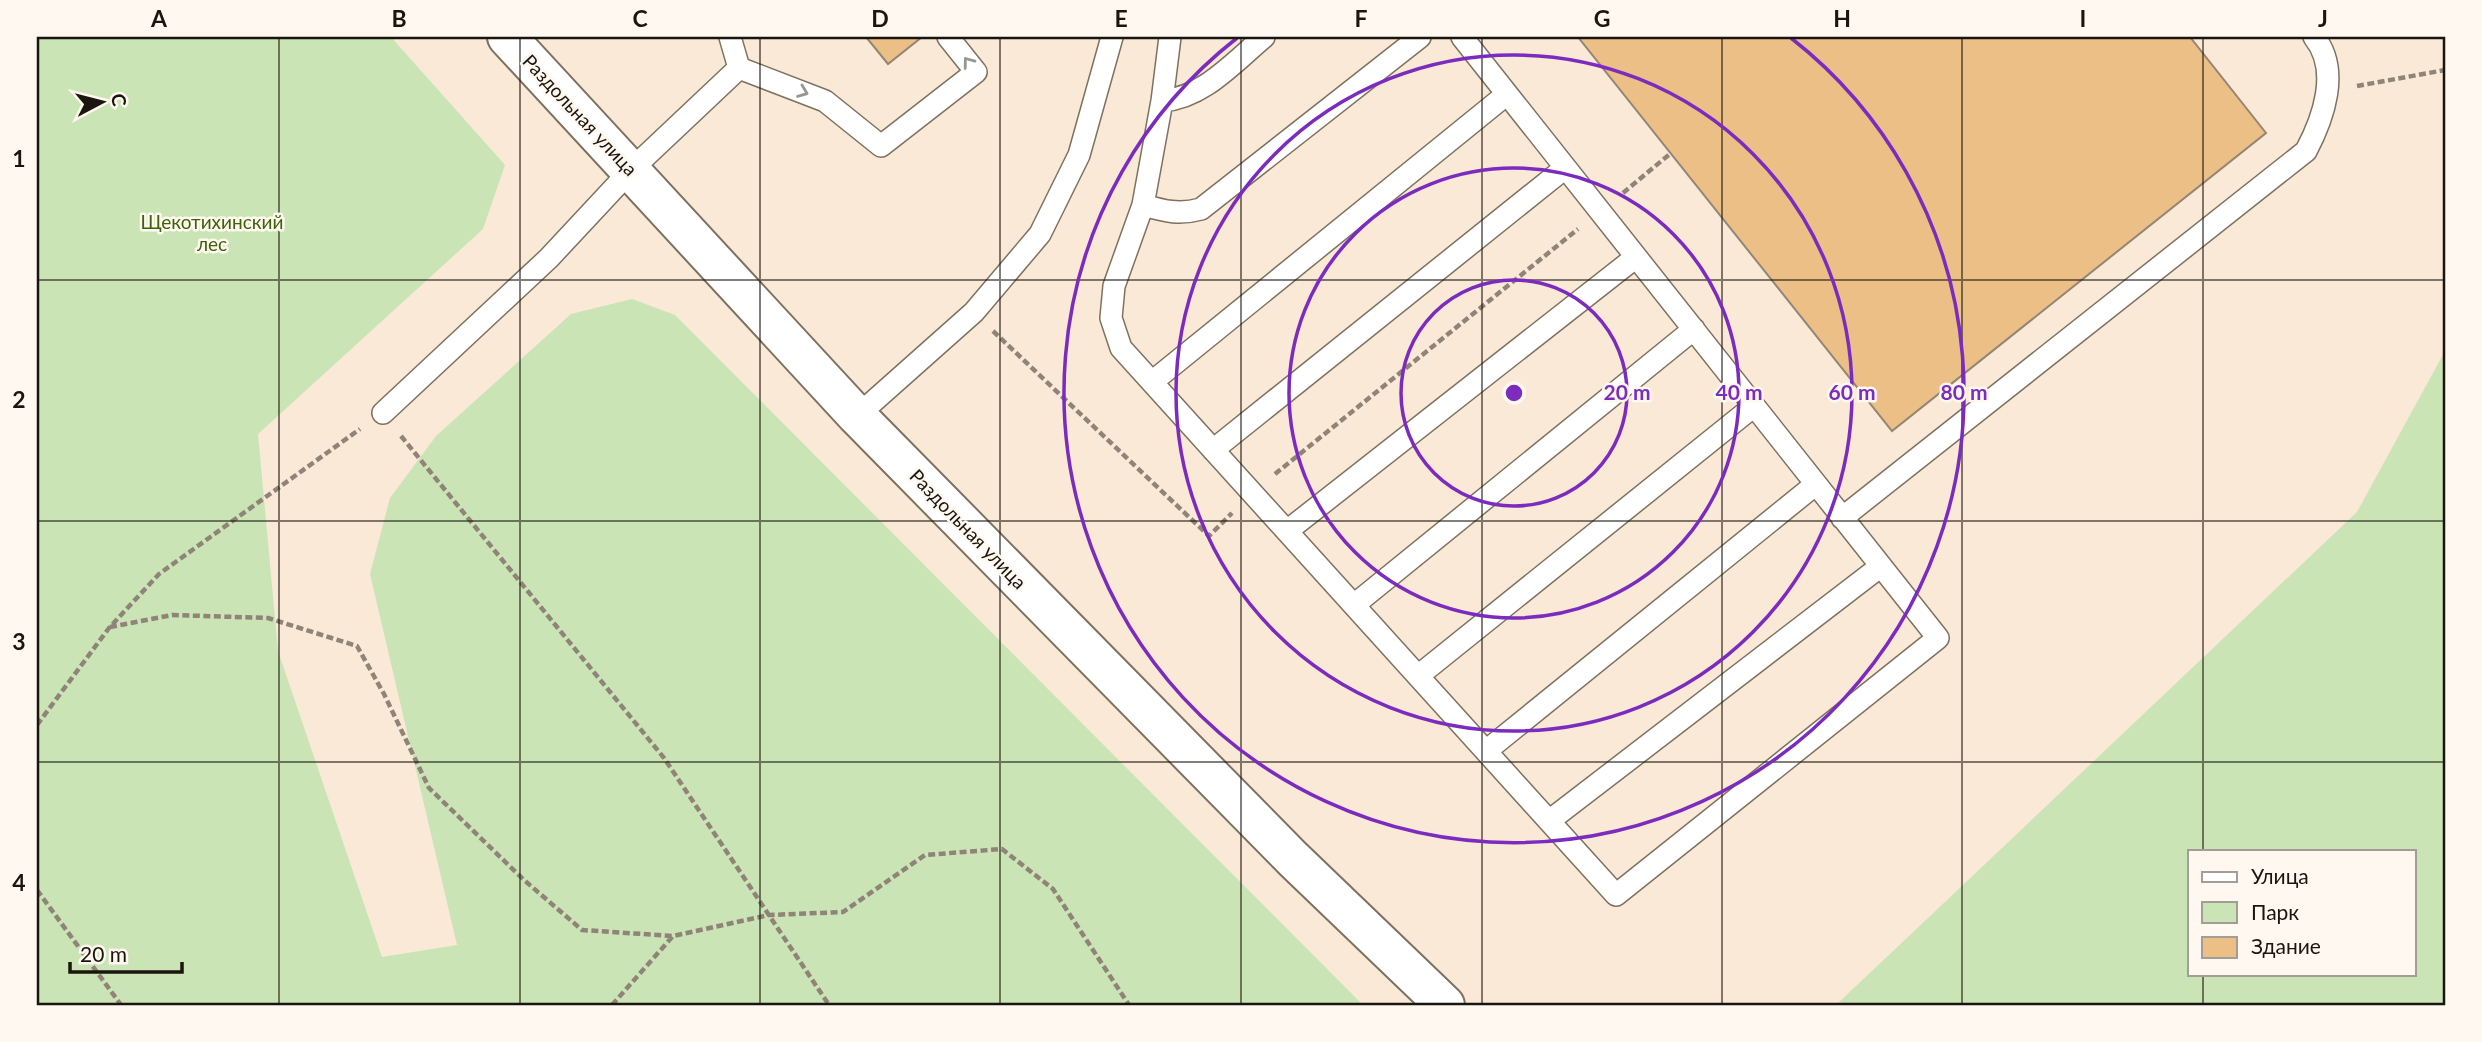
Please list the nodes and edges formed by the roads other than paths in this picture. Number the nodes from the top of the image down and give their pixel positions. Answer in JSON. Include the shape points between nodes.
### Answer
{"nodes":[{"id":1,"x":507,"y":37,"type":"edge"},
{"id":2,"x":730,"y":37,"type":"edge"},
{"id":3,"x":948,"y":37,"type":"edge"},
{"id":4,"x":1112,"y":37,"type":"edge"},
{"id":5,"x":1170,"y":37,"type":"edge"},
{"id":6,"x":1264,"y":37,"type":"edge"},
{"id":7,"x":1420,"y":37,"type":"edge"},
{"id":8,"x":1462,"y":37,"type":"edge"},
{"id":9,"x":2315,"y":37,"type":"edge"},
{"id":10,"x":739,"y":68,"type":"junction"},
{"id":11,"x":1507,"y":94,"type":"junction"},
{"id":12,"x":1162,"y":101,"type":"junction"},
{"id":13,"x":1566,"y":168,"type":"junction"},
{"id":14,"x":632,"y":170,"type":"junction"},
{"id":15,"x":1143,"y":205,"type":"junction"},
{"id":16,"x":1636,"y":257,"type":"junction"},
{"id":17,"x":1694,"y":329,"type":"junction"},
{"id":18,"x":1152,"y":382,"type":"junction"},
{"id":19,"x":1754,"y":406,"type":"junction"},
{"id":20,"x":383,"y":413,"type":"road end"},
{"id":21,"x":857,"y":416,"type":"junction"},
{"id":22,"x":1213,"y":450,"type":"junction"},
{"id":23,"x":1816,"y":484,"type":"junction"},
{"id":24,"x":1842,"y":518,"type":"junction"},
{"id":25,"x":1287,"y":531,"type":"junction"},
{"id":26,"x":1881,"y":566,"type":"junction"},
{"id":27,"x":1354,"y":605,"type":"junction"},
{"id":28,"x":1418,"y":676,"type":"junction"},
{"id":29,"x":1486,"y":751,"type":"junction"},
{"id":30,"x":1549,"y":821,"type":"junction"},
{"id":31,"x":1445,"y":1005,"type":"edge"}],
"edges":[{"from":1,"to":14,"type":"main road","name":"Раздольная улица"},
{"from":2,"to":10,"type":"lane"},
{"from":10,"to":3,"type":"lane","one_way":true,"via":[[825,101],[881,146],[976,72]]},
{"from":4,"to":21,"type":"lane","via":[[1079,155],[1040,234],[974,312]]},
{"from":5,"to":12,"type":"lane"},
{"from":6,"to":12,"type":"lane","via":[[1198,91]]},
{"from":7,"to":15,"type":"lane","via":[[1201,209],[1170,213]]},
{"from":8,"to":11,"type":"lane"},
{"from":9,"to":24,"type":"lane","via":[[2326,68],[2327,91],[2322,121],[2306,151]]},
{"from":10,"to":14,"type":"lane"},
{"from":11,"to":13,"type":"lane"},
{"from":11,"to":18,"type":"lane"},
{"from":12,"to":15,"type":"lane"},
{"from":13,"to":16,"type":"lane"},
{"from":13,"to":22,"type":"lane"},
{"from":14,"to":20,"type":"lane","via":[[549,258]]},
{"from":14,"to":21,"type":"main road","name":"Раздольная улица"},
{"from":15,"to":18,"type":"lane","via":[[1114,286],[1111,318],[1121,348]]},
{"from":16,"to":17,"type":"lane"},
{"from":16,"to":25,"type":"lane"},
{"from":17,"to":19,"type":"lane"},
{"from":17,"to":27,"type":"lane"},
{"from":18,"to":22,"type":"lane"},
{"from":19,"to":23,"type":"lane"},
{"from":19,"to":28,"type":"lane"},
{"from":21,"to":31,"type":"main road","name":"Раздольная улица","via":[[1274,840]]},
{"from":22,"to":25,"type":"lane"},
{"from":23,"to":24,"type":"lane"},
{"from":23,"to":29,"type":"lane"},
{"from":24,"to":26,"type":"lane"},
{"from":25,"to":27,"type":"lane"},
{"from":26,"to":30,"type":"lane"},
{"from":26,"to":30,"type":"lane","via":[[1938,638],[1616,895]]},
{"from":27,"to":28,"type":"lane"},
{"from":28,"to":29,"type":"lane"},
{"from":29,"to":30,"type":"lane"}]}
